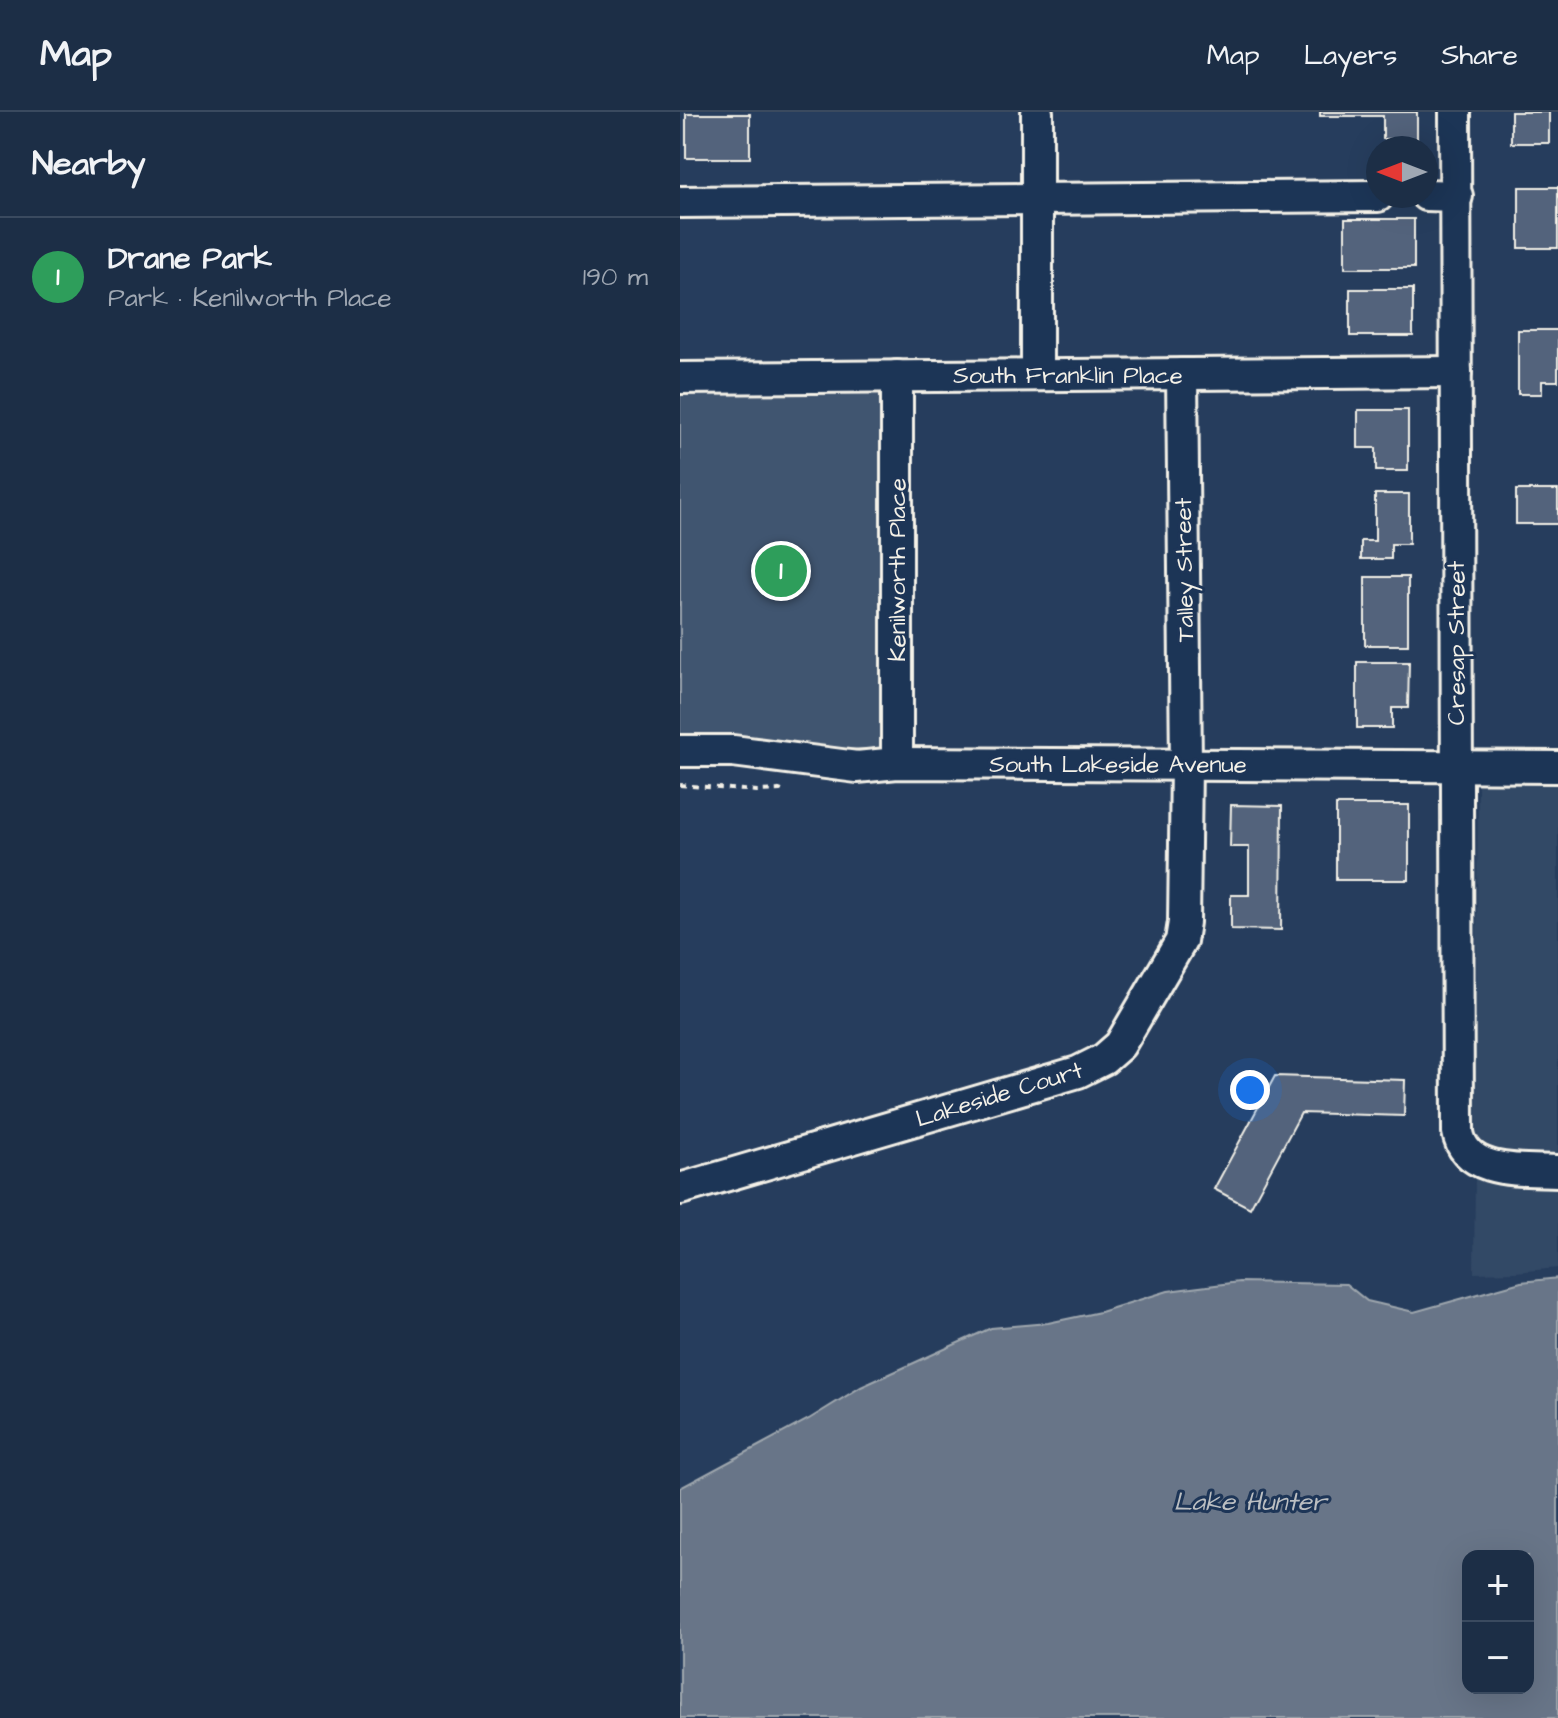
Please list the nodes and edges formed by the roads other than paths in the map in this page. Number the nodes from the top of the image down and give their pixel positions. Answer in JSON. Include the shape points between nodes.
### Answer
{"nodes":[{"id":1,"x":1037,"y":112,"type":"edge"},
{"id":2,"x":1455,"y":112,"type":"edge"},
{"id":3,"x":1438,"y":195,"type":"edge"},
{"id":4,"x":1366,"y":196,"type":"edge"},
{"id":5,"x":1457,"y":196,"type":"junction"},
{"id":6,"x":1037,"y":198,"type":"junction"},
{"id":7,"x":680,"y":202,"type":"edge"},
{"id":8,"x":1456,"y":372,"type":"junction"},
{"id":9,"x":1037,"y":374,"type":"junction"},
{"id":10,"x":1182,"y":374,"type":"junction"},
{"id":11,"x":897,"y":376,"type":"junction"},
{"id":12,"x":680,"y":378,"type":"edge"},
{"id":13,"x":680,"y":751,"type":"edge"},
{"id":14,"x":897,"y":763,"type":"junction"},
{"id":15,"x":1186,"y":765,"type":"junction"},
{"id":16,"x":1456,"y":765,"type":"junction"},
{"id":17,"x":1558,"y":767,"type":"edge"},
{"id":18,"x":1558,"y":1171,"type":"edge"},
{"id":19,"x":680,"y":1189,"type":"edge"}],
"edges":[{"from":1,"to":6,"type":"street"},
{"from":2,"to":5,"type":"street","name":"Cresap Street"},
{"from":3,"to":5,"type":"street"},
{"from":4,"to":6,"type":"street"},
{"from":5,"to":8,"type":"street","name":"Cresap Street"},
{"from":6,"to":7,"type":"street"},
{"from":6,"to":9,"type":"street"},
{"from":8,"to":10,"type":"street","name":"South Franklin Place"},
{"from":8,"to":16,"type":"street","name":"Cresap Street"},
{"from":9,"to":10,"type":"street","name":"South Franklin Place"},
{"from":9,"to":11,"type":"street","name":"South Franklin Place"},
{"from":10,"to":15,"type":"street","name":"Talley Street"},
{"from":11,"to":12,"type":"street","name":"South Franklin Place"},
{"from":11,"to":14,"type":"street","name":"Kenilworth Place"},
{"from":13,"to":14,"type":"street","name":"South Lakeside Avenue","via":[[733,751],[857,767]]},
{"from":14,"to":15,"type":"street","name":"South Lakeside Avenue"},
{"from":15,"to":16,"type":"street","name":"South Lakeside Avenue"},
{"from":15,"to":19,"type":"street","name":"Lakeside Court","via":[[1181,941],[1120,1045],[1104,1059],[1078,1072]]},
{"from":16,"to":17,"type":"street","name":"South Lakeside Avenue"},
{"from":16,"to":18,"type":"street","name":"Cresap Street","via":[[1460,1143],[1482,1163]]}]}
